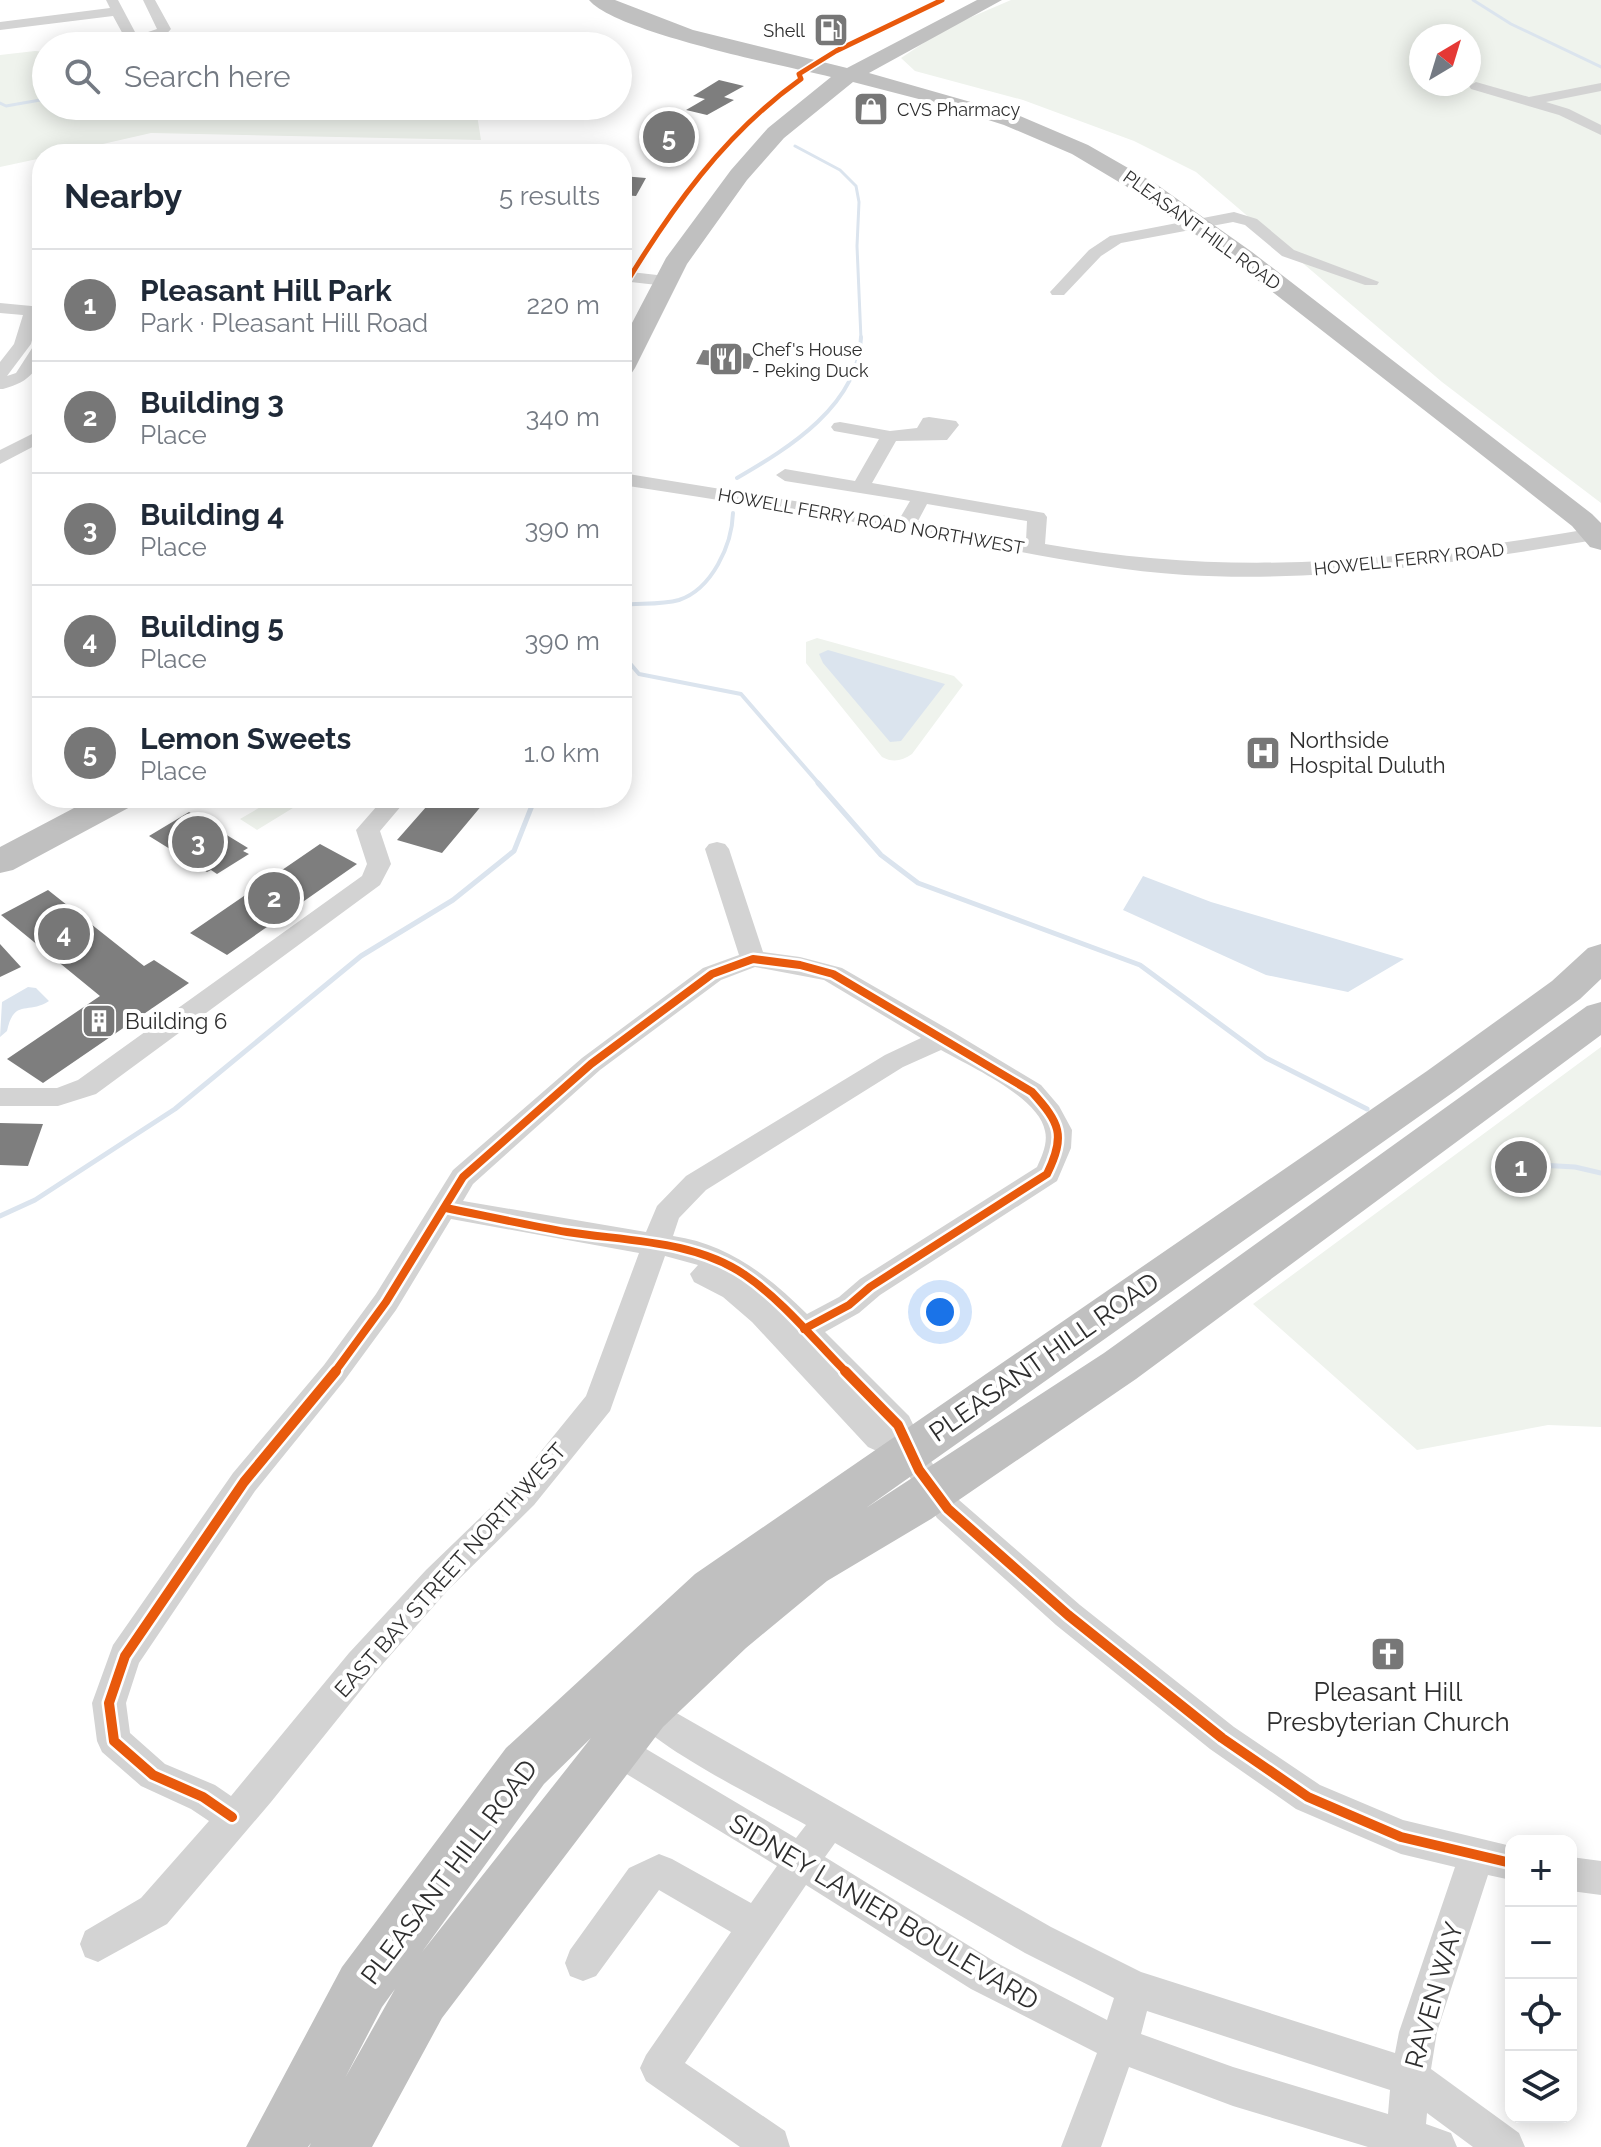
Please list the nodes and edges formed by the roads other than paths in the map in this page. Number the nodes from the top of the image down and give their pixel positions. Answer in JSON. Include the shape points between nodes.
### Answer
{"nodes":[{"id":1,"x":149,"y":0,"type":"edge"},
{"id":2,"x":599,"y":0,"type":"edge"},
{"id":3,"x":624,"y":0,"type":"edge"},
{"id":4,"x":964,"y":0,"type":"edge"},
{"id":5,"x":992,"y":0,"type":"edge"},
{"id":6,"x":115,"y":6,"type":"edge"},
{"id":7,"x":0,"y":26,"type":"edge"},
{"id":8,"x":128,"y":32,"type":"edge"},
{"id":9,"x":162,"y":32,"type":"edge"},
{"id":10,"x":846,"y":69,"type":"junction"},
{"id":11,"x":1481,"y":87,"type":"edge"},
{"id":12,"x":1601,"y":87,"type":"edge"},
{"id":13,"x":1530,"y":101,"type":"junction"},
{"id":14,"x":1601,"y":131,"type":"edge"},
{"id":15,"x":1209,"y":220,"type":"junction"},
{"id":16,"x":643,"y":279,"type":"edge"},
{"id":17,"x":1371,"y":282,"type":"dead end"},
{"id":18,"x":1058,"y":292,"type":"dead end"},
{"id":19,"x":632,"y":298,"type":"edge"},
{"id":20,"x":0,"y":308,"type":"edge"},
{"id":21,"x":32,"y":312,"type":"edge"},
{"id":22,"x":32,"y":317,"type":"edge"},
{"id":23,"x":632,"y":326,"type":"edge"},
{"id":24,"x":32,"y":351,"type":"edge"},
{"id":25,"x":16,"y":354,"type":"junction"},
{"id":26,"x":32,"y":362,"type":"edge"},
{"id":27,"x":2,"y":380,"type":"edge"},
{"id":28,"x":32,"y":386,"type":"edge"},
{"id":29,"x":840,"y":427,"type":"dead end"},
{"id":30,"x":923,"y":433,"type":"dead end"},
{"id":31,"x":890,"y":436,"type":"junction"},
{"id":32,"x":32,"y":440,"type":"edge"},
{"id":33,"x":0,"y":458,"type":"edge"},
{"id":34,"x":785,"y":475,"type":"dead end"},
{"id":35,"x":632,"y":481,"type":"edge"},
{"id":36,"x":860,"y":488,"type":"junction"},
{"id":37,"x":921,"y":497,"type":"junction"},
{"id":38,"x":906,"y":526,"type":"junction"},
{"id":39,"x":1599,"y":529,"type":"edge"},
{"id":40,"x":1035,"y":548,"type":"junction"},
{"id":41,"x":1121,"y":563,"type":"joint"},
{"id":42,"x":53,"y":808,"type":"edge"},
{"id":43,"x":101,"y":808,"type":"edge"},
{"id":44,"x":388,"y":808,"type":"edge"},
{"id":45,"x":0,"y":838,"type":"edge"},
{"id":46,"x":717,"y":849,"type":"dead end"},
{"id":47,"x":0,"y":862,"type":"edge"},
{"id":48,"x":1601,"y":957,"type":"edge"},
{"id":49,"x":753,"y":959,"type":"junction"},
{"id":50,"x":1601,"y":1015,"type":"edge"},
{"id":51,"x":944,"y":1038,"type":"junction"},
{"id":52,"x":0,"y":1097,"type":"edge"},
{"id":53,"x":441,"y":1216,"type":"junction"},
{"id":54,"x":652,"y":1252,"type":"junction"},
{"id":55,"x":804,"y":1329,"type":"junction"},
{"id":56,"x":920,"y":1472,"type":"junction"},
{"id":57,"x":630,"y":1729,"type":"junction"},
{"id":58,"x":232,"y":1817,"type":"junction"},
{"id":59,"x":830,"y":1820,"type":"junction"},
{"id":60,"x":1494,"y":1858,"type":"edge"},
{"id":61,"x":801,"y":1862,"type":"junction"},
{"id":62,"x":1577,"y":1875,"type":"edge"},
{"id":63,"x":1601,"y":1878,"type":"edge"},
{"id":64,"x":757,"y":1926,"type":"junction"},
{"id":65,"x":98,"y":1944,"type":"dead end"},
{"id":66,"x":583,"y":1963,"type":"dead end"},
{"id":67,"x":1135,"y":1989,"type":"junction"},
{"id":68,"x":1119,"y":2044,"type":"junction"},
{"id":69,"x":1410,"y":2077,"type":"junction"},
{"id":70,"x":1422,"y":2143,"type":"edge"},
{"id":71,"x":771,"y":2145,"type":"dead end"},
{"id":72,"x":276,"y":2147,"type":"edge"},
{"id":73,"x":339,"y":2147,"type":"edge"},
{"id":74,"x":1081,"y":2147,"type":"edge"},
{"id":75,"x":1505,"y":2147,"type":"edge"}],
"edges":[{"from":1,"to":9,"type":"street"},
{"from":2,"to":10,"type":"highway","name":"PLEASANT HILL ROAD","via":[[677,32]]},
{"from":3,"to":10,"type":"highway","name":"PLEASANT HILL ROAD"},
{"from":4,"to":10,"type":"highway","via":[[900,30]]},
{"from":5,"to":10,"type":"highway"},
{"from":6,"to":7,"type":"street"},
{"from":6,"to":8,"type":"street"},
{"from":10,"to":15,"type":"highway","name":"PLEASANT HILL ROAD","via":[[1045,134]]},
{"from":10,"to":16,"type":"highway","via":[[776,133],[675,263]]},
{"from":11,"to":13,"type":"street"},
{"from":12,"to":13,"type":"street"},
{"from":13,"to":14,"type":"street"},
{"from":15,"to":17,"type":"street","via":[[1241,218],[1288,253]]},
{"from":15,"to":18,"type":"street","via":[[1116,239]]},
{"from":15,"to":39,"type":"highway","name":"PLEASANT HILL ROAD"},
{"from":16,"to":19,"type":"highway"},
{"from":16,"to":23,"type":"highway"},
{"from":20,"to":21,"type":"street"},
{"from":22,"to":25,"type":"street"},
{"from":24,"to":25,"type":"street"},
{"from":25,"to":27,"type":"street"},
{"from":26,"to":27,"type":"street","via":[[22,377]]},
{"from":27,"to":28,"type":"street"},
{"from":29,"to":31,"type":"street"},
{"from":30,"to":31,"type":"street"},
{"from":31,"to":36,"type":"street"},
{"from":32,"to":33,"type":"street"},
{"from":34,"to":36,"type":"street"},
{"from":35,"to":38,"type":"street","name":"HOWELL FERRY ROAD NORTHWEST"},
{"from":36,"to":37,"type":"street"},
{"from":37,"to":38,"type":"street"},
{"from":37,"to":40,"type":"street","via":[[1037,517]]},
{"from":38,"to":40,"type":"street","name":"HOWELL FERRY ROAD NORTHWEST"},
{"from":39,"to":41,"type":"street","name":"HOWELL FERRY ROAD","via":[[1413,562],[1307,571]]},
{"from":40,"to":41,"type":"street","name":"HOWELL FERRY ROAD NORTHWEST"},
{"from":42,"to":45,"type":"highway"},
{"from":43,"to":47,"type":"highway"},
{"from":44,"to":52,"type":"street","via":[[368,830],[379,864],[372,880],[78,1092]]},
{"from":46,"to":49,"type":"street"},
{"from":48,"to":56,"type":"highway","name":"PLEASANT HILL ROAD","via":[[1566,990]]},
{"from":49,"to":51,"type":"street","via":[[833,974]]},
{"from":49,"to":53,"type":"street","via":[[712,974],[591,1064],[463,1177]]},
{"from":50,"to":56,"type":"highway","name":"PLEASANT HILL ROAD","via":[[1120,1366]]},
{"from":51,"to":54,"type":"street","name":"EAST BAY STREET NORTHWEST","via":[[894,1061],[696,1183],[667,1213]]},
{"from":51,"to":55,"type":"street","via":[[1032,1092],[1057,1119],[1060,1148],[1047,1174]]},
{"from":53,"to":54,"type":"street","via":[[557,1248]]},
{"from":53,"to":58,"type":"street","via":[[386,1302],[227,1507],[125,1656],[109,1703],[114,1741],[153,1775],[203,1797]]},
{"from":54,"to":55,"type":"street","via":[[691,1250],[744,1274]]},
{"from":54,"to":56,"type":"street","via":[[733,1289],[879,1438]]},
{"from":54,"to":58,"type":"street","name":"EAST BAY STREET NORTHWEST","via":[[599,1402],[523,1496],[437,1580]]},
{"from":55,"to":56,"type":"street","via":[[898,1425]]},
{"from":56,"to":57,"type":"highway","name":"PLEASANT HILL ROAD","via":[[728,1632]]},
{"from":56,"to":60,"type":"street","via":[[1068,1615],[1222,1738],[1308,1797],[1401,1837]]},
{"from":56,"to":72,"type":"highway","name":"PLEASANT HILL ROAD","via":[[713,1589],[525,1766],[362,1987]]},
{"from":57,"to":59,"type":"street","via":[[674,1731]]},
{"from":57,"to":61,"type":"street","name":"SIDNEY LANIER BOULEVARD"},
{"from":57,"to":73,"type":"highway","name":"PLEASANT HILL ROAD","via":[[422,1998]]},
{"from":58,"to":65,"type":"street","name":"EAST BAY STREET NORTHWEST","via":[[154,1911]]},
{"from":59,"to":61,"type":"street"},
{"from":59,"to":67,"type":"street","via":[[1038,1940]]},
{"from":60,"to":69,"type":"street","name":"RAVEN WAY","via":[[1418,2032]]},
{"from":61,"to":64,"type":"street"},
{"from":61,"to":68,"type":"street","name":"SIDNEY LANIER BOULEVARD","via":[[959,1962]]},
{"from":62,"to":63,"type":"street"},
{"from":64,"to":66,"type":"street","via":[[659,1871],[642,1880]]},
{"from":64,"to":71,"type":"street","via":[[659,2068]]},
{"from":67,"to":68,"type":"street"},
{"from":67,"to":69,"type":"street"},
{"from":68,"to":70,"type":"street","name":"SIDNEY LANIER BOULEVARD","via":[[1221,2083]]},
{"from":68,"to":74,"type":"street"},
{"from":69,"to":70,"type":"street","name":"RAVEN WAY"},
{"from":69,"to":75,"type":"street"}]}
